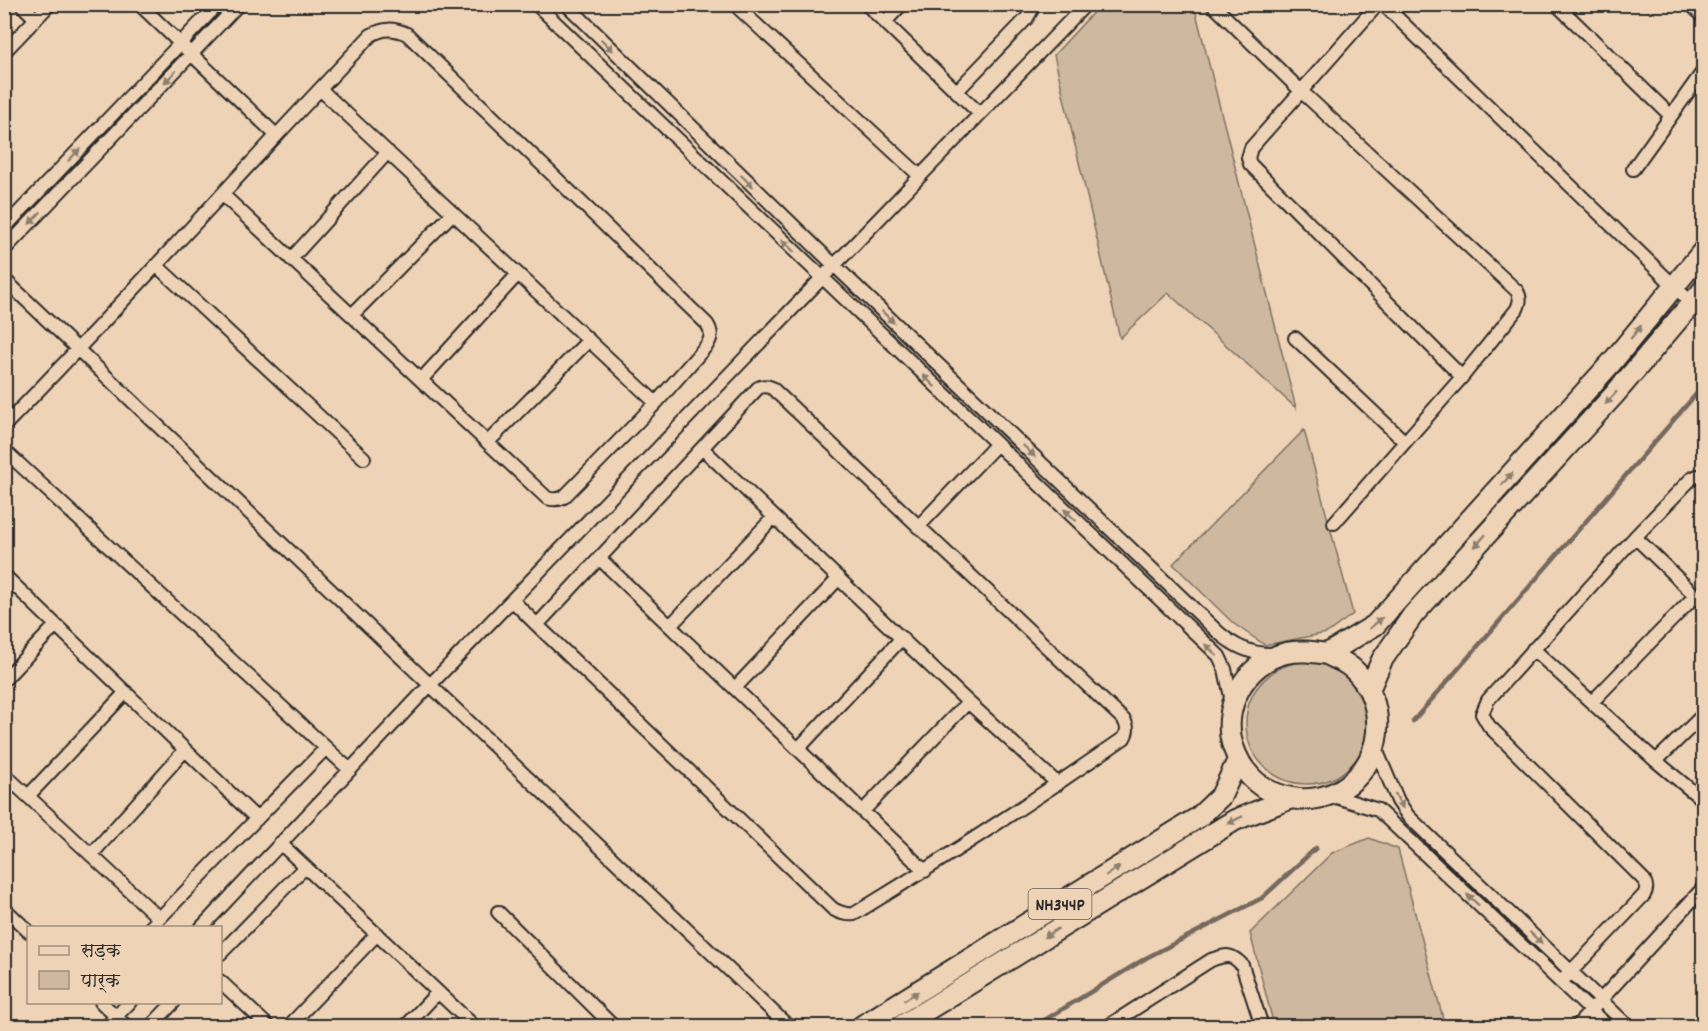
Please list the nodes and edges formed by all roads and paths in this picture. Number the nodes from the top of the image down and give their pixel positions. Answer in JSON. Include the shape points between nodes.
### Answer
{"nodes":[{"id":1,"x":21,"y":4,"type":"edge"},
{"id":2,"x":50,"y":4,"type":"edge"},
{"id":3,"x":139,"y":4,"type":"edge"},
{"id":4,"x":218,"y":4,"type":"edge"},
{"id":5,"x":239,"y":4,"type":"edge"},
{"id":6,"x":536,"y":4,"type":"edge"},
{"id":7,"x":566,"y":4,"type":"edge"},
{"id":8,"x":734,"y":4,"type":"edge"},
{"id":9,"x":867,"y":4,"type":"edge"},
{"id":10,"x":902,"y":4,"type":"edge"},
{"id":11,"x":1035,"y":4,"type":"edge"},
{"id":12,"x":1212,"y":4,"type":"edge"},
{"id":13,"x":1378,"y":4,"type":"edge"},
{"id":14,"x":1383,"y":4,"type":"edge"},
{"id":15,"x":1556,"y":4,"type":"edge"},
{"id":16,"x":1690,"y":4,"type":"edge"},
{"id":17,"x":1084,"y":5,"type":"edge"},
{"id":18,"x":1704,"y":17,"type":"edge"},
{"id":19,"x":36,"y":19,"type":"junction"},
{"id":20,"x":885,"y":22,"type":"junction"},
{"id":21,"x":181,"y":44,"type":"junction"},
{"id":22,"x":4,"y":52,"type":"edge"},
{"id":23,"x":192,"y":54,"type":"junction"},
{"id":24,"x":1704,"y":70,"type":"edge"},
{"id":25,"x":320,"y":89,"type":"junction"},
{"id":26,"x":1301,"y":91,"type":"junction"},
{"id":27,"x":957,"y":92,"type":"junction"},
{"id":28,"x":980,"y":114,"type":"junction"},
{"id":29,"x":1671,"y":116,"type":"junction"},
{"id":30,"x":276,"y":135,"type":"junction"},
{"id":31,"x":387,"y":152,"type":"junction"},
{"id":32,"x":1633,"y":169,"type":"dead end"},
{"id":33,"x":920,"y":176,"type":"junction"},
{"id":34,"x":222,"y":194,"type":"junction"},
{"id":35,"x":453,"y":213,"type":"junction"},
{"id":36,"x":4,"y":228,"type":"edge"},
{"id":37,"x":1704,"y":249,"type":"edge"},
{"id":38,"x":4,"y":250,"type":"edge"},
{"id":39,"x":291,"y":259,"type":"junction"},
{"id":40,"x":156,"y":265,"type":"junction"},
{"id":41,"x":834,"y":265,"type":"junction"},
{"id":42,"x":518,"y":274,"type":"junction"},
{"id":43,"x":822,"y":278,"type":"junction"},
{"id":44,"x":4,"y":279,"type":"edge"},
{"id":45,"x":1674,"y":286,"type":"junction"},
{"id":46,"x":1699,"y":302,"type":"edge"},
{"id":47,"x":352,"y":315,"type":"junction"},
{"id":48,"x":1295,"y":338,"type":"dead end"},
{"id":49,"x":589,"y":340,"type":"junction"},
{"id":50,"x":78,"y":350,"type":"junction"},
{"id":51,"x":1462,"y":377,"type":"junction"},
{"id":52,"x":421,"y":380,"type":"junction"},
{"id":53,"x":656,"y":403,"type":"junction"},
{"id":54,"x":4,"y":426,"type":"edge"},
{"id":55,"x":488,"y":442,"type":"junction"},
{"id":56,"x":1405,"y":442,"type":"junction"},
{"id":57,"x":996,"y":445,"type":"junction"},
{"id":58,"x":702,"y":448,"type":"junction"},
{"id":59,"x":4,"y":450,"type":"edge"},
{"id":60,"x":364,"y":458,"type":"dead end"},
{"id":61,"x":1704,"y":476,"type":"edge"},
{"id":62,"x":774,"y":516,"type":"junction"},
{"id":63,"x":1334,"y":523,"type":"dead end"},
{"id":64,"x":918,"y":527,"type":"junction"},
{"id":65,"x":1635,"y":537,"type":"junction"},
{"id":66,"x":599,"y":558,"type":"junction"},
{"id":67,"x":4,"y":575,"type":"edge"},
{"id":68,"x":839,"y":578,"type":"junction"},
{"id":69,"x":512,"y":600,"type":"junction"},
{"id":70,"x":1700,"y":600,"type":"edge"},
{"id":71,"x":56,"y":625,"type":"junction"},
{"id":72,"x":537,"y":625,"type":"junction"},
{"id":73,"x":670,"y":626,"type":"junction"},
{"id":74,"x":902,"y":638,"type":"junction"},
{"id":75,"x":1533,"y":649,"type":"junction"},
{"id":76,"x":1284,"y":653,"type":"junction"},
{"id":77,"x":1327,"y":654,"type":"junction"},
{"id":78,"x":4,"y":680,"type":"edge"},
{"id":79,"x":430,"y":685,"type":"junction"},
{"id":80,"x":735,"y":688,"type":"junction"},
{"id":81,"x":1369,"y":690,"type":"junction"},
{"id":82,"x":126,"y":692,"type":"junction"},
{"id":83,"x":968,"y":702,"type":"junction"},
{"id":84,"x":1592,"y":702,"type":"junction"},
{"id":85,"x":1233,"y":703,"type":"junction"},
{"id":86,"x":1704,"y":714,"type":"edge"},
{"id":87,"x":1375,"y":747,"type":"junction"},
{"id":88,"x":326,"y":748,"type":"junction"},
{"id":89,"x":798,"y":748,"type":"junction"},
{"id":90,"x":185,"y":750,"type":"junction"},
{"id":91,"x":1238,"y":760,"type":"junction"},
{"id":92,"x":1656,"y":761,"type":"junction"},
{"id":93,"x":350,"y":770,"type":"junction"},
{"id":94,"x":4,"y":774,"type":"edge"},
{"id":95,"x":1058,"y":784,"type":"junction"},
{"id":96,"x":1330,"y":795,"type":"junction"},
{"id":97,"x":28,"y":796,"type":"junction"},
{"id":98,"x":1289,"y":799,"type":"junction"},
{"id":99,"x":1704,"y":801,"type":"edge"},
{"id":100,"x":863,"y":811,"type":"junction"},
{"id":101,"x":257,"y":819,"type":"junction"},
{"id":102,"x":280,"y":843,"type":"junction"},
{"id":103,"x":91,"y":855,"type":"junction"},
{"id":104,"x":305,"y":867,"type":"junction"},
{"id":105,"x":925,"y":871,"type":"junction"},
{"id":106,"x":1704,"y":887,"type":"edge"},
{"id":107,"x":4,"y":908,"type":"edge"},
{"id":108,"x":498,"y":912,"type":"dead end"},
{"id":109,"x":155,"y":923,"type":"edge"},
{"id":110,"x":202,"y":926,"type":"edge"},
{"id":111,"x":27,"y":930,"type":"edge"},
{"id":112,"x":376,"y":934,"type":"junction"},
{"id":113,"x":222,"y":952,"type":"edge"},
{"id":114,"x":1570,"y":971,"type":"junction"},
{"id":115,"x":1561,"y":982,"type":"junction"},
{"id":116,"x":222,"y":983,"type":"edge"},
{"id":117,"x":438,"y":992,"type":"junction"},
{"id":118,"x":1601,"y":1001,"type":"junction"},
{"id":119,"x":103,"y":1004,"type":"edge"},
{"id":120,"x":128,"y":1004,"type":"edge"},
{"id":121,"x":172,"y":1004,"type":"edge"},
{"id":122,"x":1591,"y":1011,"type":"junction"},
{"id":123,"x":116,"y":1017,"type":"junction"},
{"id":124,"x":107,"y":1026,"type":"edge"},
{"id":125,"x":126,"y":1026,"type":"edge"},
{"id":126,"x":151,"y":1026,"type":"edge"},
{"id":127,"x":268,"y":1026,"type":"edge"},
{"id":128,"x":289,"y":1026,"type":"edge"},
{"id":129,"x":406,"y":1026,"type":"edge"},
{"id":130,"x":474,"y":1026,"type":"edge"},
{"id":131,"x":612,"y":1026,"type":"edge"},
{"id":132,"x":788,"y":1026,"type":"edge"},
{"id":133,"x":862,"y":1026,"type":"edge"},
{"id":134,"x":901,"y":1026,"type":"edge"},
{"id":135,"x":1108,"y":1026,"type":"edge"},
{"id":136,"x":1262,"y":1026,"type":"edge"},
{"id":137,"x":1577,"y":1026,"type":"edge"},
{"id":138,"x":1607,"y":1026,"type":"edge"},
{"id":139,"x":1628,"y":1026,"type":"edge"}],
"edges":[{"from":1,"to":19,"type":"street"},
{"from":2,"to":19,"type":"street"},
{"from":3,"to":21,"type":"street"},
{"from":4,"to":21,"type":"street"},
{"from":5,"to":23,"type":"street"},
{"from":43,"to":6,"type":"street","one_way":true},
{"from":7,"to":41,"type":"street","one_way":true},
{"from":8,"to":33,"type":"street"},
{"from":9,"to":20,"type":"street"},
{"from":10,"to":20,"type":"street"},
{"from":11,"to":27,"type":"street"},
{"from":12,"to":26,"type":"street"},
{"from":13,"to":26,"type":"street"},
{"from":14,"to":45,"type":"street"},
{"from":15,"to":29,"type":"street"},
{"from":16,"to":18,"type":"street"},
{"from":17,"to":28,"type":"street"},
{"from":19,"to":22,"type":"street"},
{"from":20,"to":27,"type":"street"},
{"from":21,"to":23,"type":"street"},
{"from":36,"to":21,"type":"street","one_way":true},
{"from":23,"to":30,"type":"street"},
{"from":23,"to":38,"type":"street","one_way":true},
{"from":24,"to":29,"type":"street"},
{"from":25,"to":30,"type":"street"},
{"from":25,"to":31,"type":"street"},
{"from":25,"to":53,"type":"street","via":[[371,35],[395,28],[407,34],[711,330],[707,345]]},
{"from":26,"to":51,"type":"street","via":[[1251,148],[1250,164]]},
{"from":26,"to":51,"type":"street","via":[[1520,296],[1517,309]]},
{"from":27,"to":28,"type":"street"},
{"from":28,"to":33,"type":"street"},
{"from":29,"to":32,"type":"street"},
{"from":30,"to":34,"type":"street"},
{"from":31,"to":35,"type":"street"},
{"from":31,"to":39,"type":"street"},
{"from":33,"to":41,"type":"street"},
{"from":34,"to":39,"type":"street"},
{"from":34,"to":40,"type":"street"},
{"from":35,"to":42,"type":"street"},
{"from":35,"to":47,"type":"street"},
{"from":37,"to":45,"type":"highway"},
{"from":39,"to":47,"type":"street"},
{"from":40,"to":50,"type":"street"},
{"from":40,"to":60,"type":"street"},
{"from":41,"to":43,"type":"street"},
{"from":41,"to":76,"type":"street","one_way":true,"via":[[1230,642],[1264,655]]},
{"from":42,"to":49,"type":"street"},
{"from":42,"to":52,"type":"street"},
{"from":57,"to":43,"type":"street","one_way":true},
{"from":43,"to":69,"type":"street"},
{"from":44,"to":50,"type":"street"},
{"from":45,"to":46,"type":"street"},
{"from":77,"to":45,"type":"highway","one_way":true,"via":[[1382,618],[1612,362]]},
{"from":46,"to":81,"type":"highway","one_way":true,"via":[[1413,615],[1382,660]]},
{"from":47,"to":52,"type":"street"},
{"from":48,"to":56,"type":"street"},
{"from":49,"to":53,"type":"street"},
{"from":49,"to":55,"type":"street"},
{"from":50,"to":54,"type":"street"},
{"from":50,"to":79,"type":"street"},
{"from":51,"to":56,"type":"street"},
{"from":52,"to":55,"type":"street"},
{"from":53,"to":55,"type":"street","via":[[558,500],[547,498]]},
{"from":56,"to":63,"type":"street"},
{"from":57,"to":64,"type":"street"},
{"from":85,"to":57,"type":"street","one_way":true,"via":[[1219,656]]},
{"from":58,"to":62,"type":"street"},
{"from":58,"to":64,"type":"street","via":[[758,388],[767,386]]},
{"from":58,"to":66,"type":"street"},
{"from":59,"to":88,"type":"street"},
{"from":61,"to":65,"type":"street","via":[[1691,479]]},
{"from":62,"to":68,"type":"street"},
{"from":62,"to":73,"type":"street"},
{"from":64,"to":95,"type":"street","via":[[1124,720],[1124,738]]},
{"from":65,"to":70,"type":"street"},
{"from":65,"to":75,"type":"street"},
{"from":66,"to":72,"type":"street"},
{"from":66,"to":73,"type":"street"},
{"from":67,"to":71,"type":"street"},
{"from":68,"to":74,"type":"street"},
{"from":68,"to":80,"type":"street"},
{"from":69,"to":72,"type":"street"},
{"from":69,"to":79,"type":"street"},
{"from":70,"to":84,"type":"street"},
{"from":71,"to":78,"type":"street"},
{"from":71,"to":82,"type":"street"},
{"from":72,"to":105,"type":"street","via":[[833,909],[854,914]]},
{"from":73,"to":80,"type":"street"},
{"from":74,"to":83,"type":"street"},
{"from":74,"to":89,"type":"street"},
{"from":75,"to":84,"type":"street"},
{"from":75,"to":114,"type":"street","via":[[1488,700],[1484,719],[1644,880],[1647,890]]},
{"from":76,"to":77,"type":"highway","via":[[1306,650]]},
{"from":76,"to":85,"type":"highway","via":[[1262,663],[1244,681]]},
{"from":77,"to":81,"type":"highway","via":[[1344,662]]},
{"from":79,"to":93,"type":"street"},
{"from":79,"to":132,"type":"street"},
{"from":80,"to":89,"type":"street"},
{"from":81,"to":87,"type":"highway","via":[[1376,708]]},
{"from":82,"to":90,"type":"street"},
{"from":82,"to":97,"type":"street"},
{"from":83,"to":95,"type":"street"},
{"from":83,"to":100,"type":"street"},
{"from":84,"to":92,"type":"street"},
{"from":85,"to":91,"type":"highway","via":[[1229,722]]},
{"from":86,"to":92,"type":"street"},
{"from":87,"to":96,"type":"highway","via":[[1358,776]]},
{"from":87,"to":114,"type":"street","one_way":true,"via":[[1408,816]]},
{"from":88,"to":93,"type":"street"},
{"from":88,"to":101,"type":"street"},
{"from":89,"to":100,"type":"street"},
{"from":90,"to":101,"type":"street"},
{"from":90,"to":103,"type":"street"},
{"from":91,"to":98,"type":"highway","via":[[1251,778]]},
{"from":133,"to":91,"type":"highway","number":"NH344P","one_way":true,"via":[[1199,817],[1221,796]]},
{"from":92,"to":99,"type":"street"},
{"from":93,"to":102,"type":"street"},
{"from":94,"to":97,"type":"street"},
{"from":95,"to":105,"type":"street"},
{"from":96,"to":98,"type":"highway","via":[[1310,800]]},
{"from":115,"to":96,"type":"street","one_way":true,"via":[[1378,810]]},
{"from":97,"to":103,"type":"street"},
{"from":98,"to":134,"type":"highway","number":"NH344P","one_way":true,"via":[[1235,820]]},
{"from":100,"to":105,"type":"street"},
{"from":101,"to":109,"type":"street"},
{"from":102,"to":104,"type":"street"},
{"from":102,"to":110,"type":"street"},
{"from":103,"to":109,"type":"street"},
{"from":104,"to":112,"type":"street"},
{"from":104,"to":113,"type":"street"},
{"from":106,"to":118,"type":"street"},
{"from":107,"to":111,"type":"street"},
{"from":108,"to":131,"type":"street"},
{"from":112,"to":117,"type":"street"},
{"from":112,"to":128,"type":"street"},
{"from":114,"to":115,"type":"street"},
{"from":114,"to":118,"type":"street"},
{"from":115,"to":122,"type":"street"},
{"from":116,"to":127,"type":"street"},
{"from":117,"to":129,"type":"street"},
{"from":117,"to":130,"type":"street"},
{"from":118,"to":122,"type":"street"},
{"from":118,"to":139,"type":"street"},
{"from":119,"to":123,"type":"street"},
{"from":120,"to":123,"type":"street"},
{"from":121,"to":126,"type":"street"},
{"from":122,"to":137,"type":"street"},
{"from":122,"to":138,"type":"street"},
{"from":123,"to":124,"type":"street"},
{"from":123,"to":125,"type":"street"},
{"from":135,"to":136,"type":"street","via":[[1211,960],[1227,955],[1242,965]]}]}
